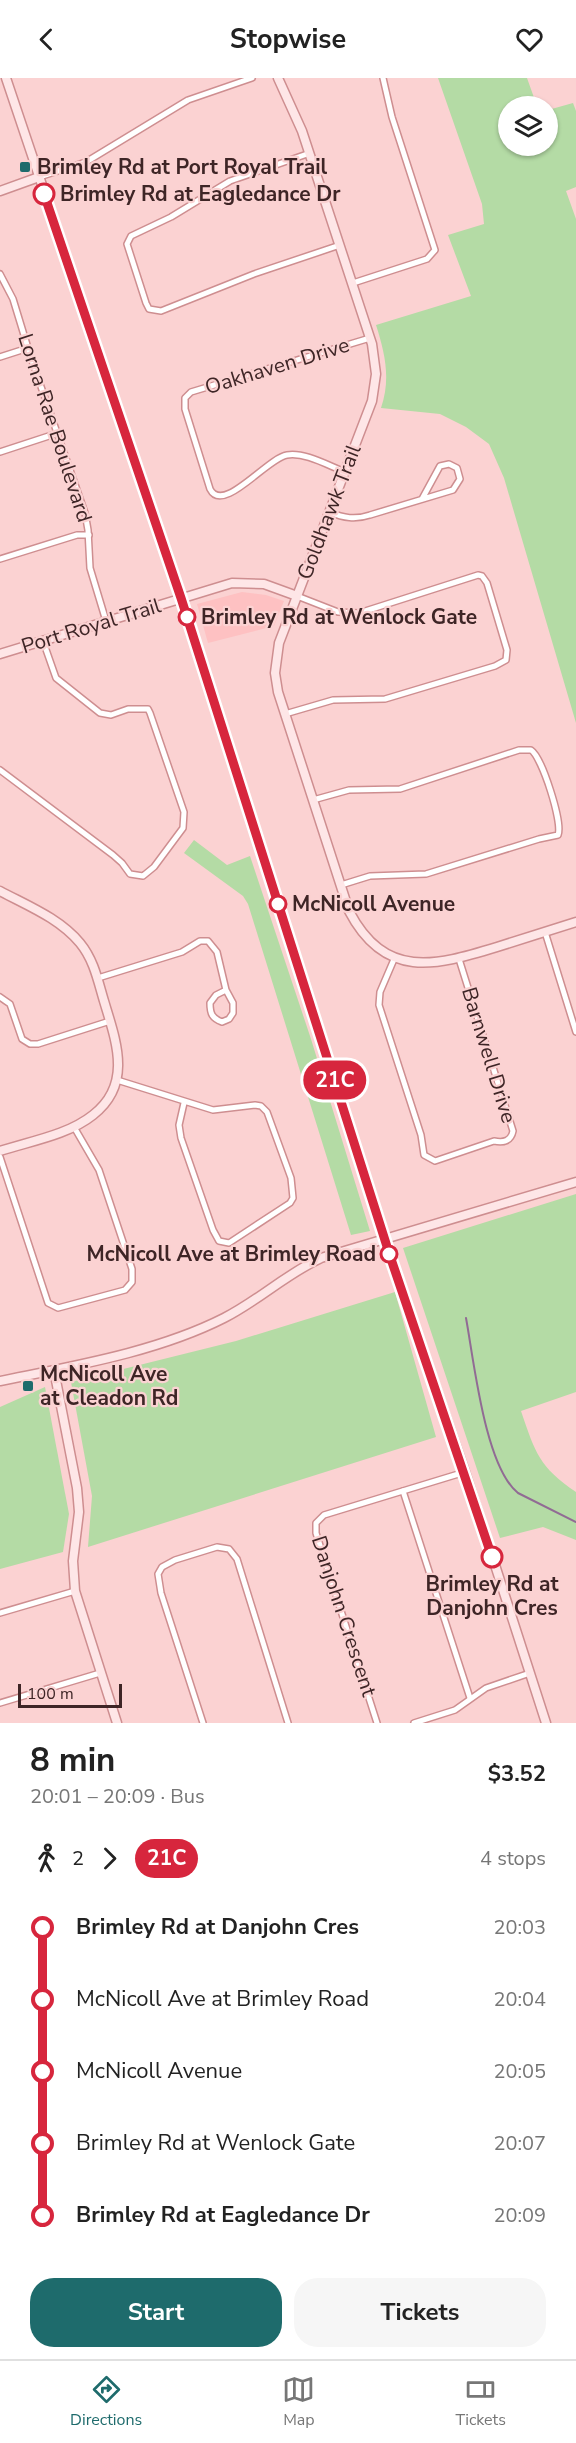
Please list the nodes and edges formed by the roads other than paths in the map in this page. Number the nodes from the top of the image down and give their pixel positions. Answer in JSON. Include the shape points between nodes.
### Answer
{"nodes":[{"id":1,"x":6,"y":78,"type":"edge"},
{"id":2,"x":252,"y":78,"type":"edge"},
{"id":3,"x":278,"y":78,"type":"edge"},
{"id":4,"x":383,"y":78,"type":"edge"},
{"id":5,"x":310,"y":153,"type":"junction"},
{"id":6,"x":39,"y":177,"type":"junction"},
{"id":7,"x":0,"y":191,"type":"edge"},
{"id":8,"x":340,"y":244,"type":"junction"},
{"id":9,"x":0,"y":274,"type":"edge"},
{"id":10,"x":353,"y":283,"type":"junction"},
{"id":11,"x":370,"y":338,"type":"junction"},
{"id":12,"x":28,"y":348,"type":"junction"},
{"id":13,"x":0,"y":357,"type":"edge"},
{"id":14,"x":58,"y":433,"type":"junction"},
{"id":15,"x":0,"y":452,"type":"edge"},
{"id":16,"x":345,"y":471,"type":"junction"},
{"id":17,"x":422,"y":499,"type":"junction"},
{"id":18,"x":329,"y":512,"type":"junction"},
{"id":19,"x":88,"y":534,"type":"junction"},
{"id":20,"x":0,"y":559,"type":"edge"},
{"id":21,"x":297,"y":596,"type":"junction"},
{"id":22,"x":181,"y":598,"type":"junction"},
{"id":23,"x":106,"y":621,"type":"junction"},
{"id":24,"x":43,"y":640,"type":"junction"},
{"id":25,"x":0,"y":654,"type":"edge"},
{"id":26,"x":285,"y":714,"type":"junction"},
{"id":27,"x":0,"y":770,"type":"edge"},
{"id":28,"x":313,"y":800,"type":"junction"},
{"id":29,"x":341,"y":885,"type":"junction"},
{"id":30,"x":0,"y":891,"type":"edge"},
{"id":31,"x":576,"y":922,"type":"edge"},
{"id":32,"x":545,"y":932,"type":"junction"},
{"id":33,"x":394,"y":957,"type":"junction"},
{"id":34,"x":459,"y":959,"type":"junction"},
{"id":35,"x":98,"y":978,"type":"junction"},
{"id":36,"x":226,"y":990,"type":"junction"},
{"id":37,"x":0,"y":997,"type":"edge"},
{"id":38,"x":110,"y":1021,"type":"junction"},
{"id":39,"x":576,"y":1032,"type":"edge"},
{"id":40,"x":117,"y":1080,"type":"junction"},
{"id":41,"x":184,"y":1103,"type":"junction"},
{"id":42,"x":74,"y":1127,"type":"junction"},
{"id":43,"x":0,"y":1151,"type":"edge"},
{"id":44,"x":0,"y":1157,"type":"edge"},
{"id":45,"x":576,"y":1182,"type":"edge"},
{"id":46,"x":385,"y":1239,"type":"junction"},
{"id":47,"x":54,"y":1371,"type":"junction"},
{"id":48,"x":0,"y":1382,"type":"edge"},
{"id":49,"x":465,"y":1472,"type":"junction"},
{"id":50,"x":403,"y":1491,"type":"junction"},
{"id":51,"x":75,"y":1591,"type":"junction"},
{"id":52,"x":0,"y":1613,"type":"edge"},
{"id":53,"x":100,"y":1672,"type":"junction"},
{"id":54,"x":530,"y":1673,"type":"junction"},
{"id":55,"x":470,"y":1698,"type":"junction"},
{"id":56,"x":0,"y":1703,"type":"edge"},
{"id":57,"x":117,"y":1723,"type":"edge"},
{"id":58,"x":203,"y":1723,"type":"edge"},
{"id":59,"x":288,"y":1723,"type":"edge"},
{"id":60,"x":377,"y":1723,"type":"edge"},
{"id":61,"x":414,"y":1723,"type":"edge"},
{"id":62,"x":546,"y":1723,"type":"edge"}],
"edges":[{"from":1,"to":6,"type":"main road"},
{"from":2,"to":6,"type":"street","via":[[188,100],[87,162]]},
{"from":3,"to":5,"type":"main road","name":"Goldhawk Trail"},
{"from":4,"to":10,"type":"street","via":[[435,250],[427,258]]},
{"from":5,"to":8,"type":"main road","name":"Goldhawk Trail"},
{"from":5,"to":8,"type":"street","via":[[230,181],[171,218],[131,236],[128,244],[146,303],[149,309],[161,311]]},
{"from":6,"to":7,"type":"main road"},
{"from":6,"to":22,"type":"main road"},
{"from":8,"to":10,"type":"main road","name":"Goldhawk Trail"},
{"from":9,"to":12,"type":"street","name":"Lorna Rae Boulevard","via":[[13,299]]},
{"from":10,"to":11,"type":"main road","name":"Goldhawk Trail"},
{"from":11,"to":16,"type":"main road","name":"Goldhawk Trail","via":[[376,366],[374,392]]},
{"from":11,"to":16,"type":"street","name":"Oakhaven Drive","via":[[190,392],[185,398],[185,409],[215,495],[231,495],[271,462],[288,455]]},
{"from":12,"to":13,"type":"street"},
{"from":12,"to":14,"type":"street","name":"Lorna Rae Boulevard"},
{"from":14,"to":15,"type":"street"},
{"from":14,"to":19,"type":"street","name":"Lorna Rae Boulevard","via":[[85,513]]},
{"from":16,"to":18,"type":"main road","name":"Goldhawk Trail"},
{"from":17,"to":17,"type":"street","via":[[456,488],[460,477],[457,468],[449,464],[440,466]]},
{"from":17,"to":18,"type":"street","via":[[358,518]]},
{"from":18,"to":21,"type":"main road","name":"Goldhawk Trail"},
{"from":19,"to":20,"type":"street"},
{"from":19,"to":23,"type":"street","name":"Lorna Rae Boulevard","via":[[90,568]]},
{"from":21,"to":22,"type":"main road","name":"Port Royal Trail","via":[[246,582]]},
{"from":21,"to":26,"type":"main road","name":"Goldhawk Trail","via":[[275,664]]},
{"from":21,"to":26,"type":"street","via":[[338,612],[359,613],[478,574],[487,583],[507,657],[495,666],[385,699],[333,700]]},
{"from":22,"to":23,"type":"main road","name":"Port Royal Trail"},
{"from":22,"to":46,"type":"main road"},
{"from":23,"to":24,"type":"main road","name":"Port Royal Trail"},
{"from":24,"to":25,"type":"main road","name":"Port Royal Trail"},
{"from":24,"to":27,"type":"street","via":[[56,678],[100,713],[147,709],[184,812],[182,832],[150,871],[143,876],[130,874],[113,855]]},
{"from":26,"to":28,"type":"main road","name":"Goldhawk Trail"},
{"from":28,"to":29,"type":"main road","name":"Goldhawk Trail"},
{"from":28,"to":29,"type":"street","via":[[349,790],[400,789],[523,749],[534,752],[539,759],[560,823],[555,837],[539,838],[426,874],[370,876]]},
{"from":29,"to":33,"type":"main road","name":"Goldhawk Trail","via":[[349,911],[364,935]]},
{"from":30,"to":35,"type":"main road","via":[[60,923],[92,960]]},
{"from":31,"to":32,"type":"main road","name":"Goldhawk Trail"},
{"from":32,"to":34,"type":"main road","name":"Goldhawk Trail"},
{"from":32,"to":39,"type":"street"},
{"from":33,"to":34,"type":"main road","name":"Goldhawk Trail","via":[[426,964]]},
{"from":33,"to":34,"type":"street","name":"Barnwell Drive","via":[[382,987],[380,1005],[424,1155],[435,1161],[501,1143],[512,1137],[513,1131]]},
{"from":35,"to":36,"type":"street","via":[[208,941],[217,952]]},
{"from":35,"to":38,"type":"main road"},
{"from":36,"to":36,"type":"street","via":[[233,1013],[222,1022],[213,1018],[210,1003]]},
{"from":37,"to":38,"type":"street","via":[[10,1004],[22,1039],[30,1044]]},
{"from":38,"to":40,"type":"main road","via":[[117,1042]]},
{"from":40,"to":41,"type":"street"},
{"from":40,"to":42,"type":"main road","via":[[106,1102]]},
{"from":41,"to":41,"type":"street","via":[[179,1125],[181,1138],[213,1230],[219,1241],[229,1243],[290,1203],[294,1192],[287,1168],[270,1117],[261,1106],[213,1110]]},
{"from":42,"to":43,"type":"main road"},
{"from":42,"to":44,"type":"street","via":[[99,1170],[132,1269],[132,1282],[125,1290],[58,1308],[48,1303]]},
{"from":45,"to":46,"type":"main road"},
{"from":46,"to":47,"type":"main road","via":[[309,1264],[204,1328],[100,1361]]},
{"from":46,"to":49,"type":"main road"},
{"from":47,"to":48,"type":"main road"},
{"from":47,"to":51,"type":"main road","via":[[79,1500],[73,1561]]},
{"from":49,"to":50,"type":"street","name":"Danjohn Crescent"},
{"from":49,"to":54,"type":"main road"},
{"from":50,"to":55,"type":"street"},
{"from":50,"to":60,"type":"street","name":"Danjohn Crescent","via":[[324,1515],[315,1527]]},
{"from":51,"to":52,"type":"street"},
{"from":51,"to":53,"type":"main road"},
{"from":53,"to":56,"type":"street"},
{"from":53,"to":57,"type":"main road"},
{"from":54,"to":55,"type":"street","via":[[486,1688]]},
{"from":54,"to":62,"type":"main road"},
{"from":55,"to":61,"type":"street","via":[[455,1710]]},
{"from":58,"to":59,"type":"street","via":[[158,1574],[166,1564],[217,1546],[229,1549],[237,1559]]}]}
